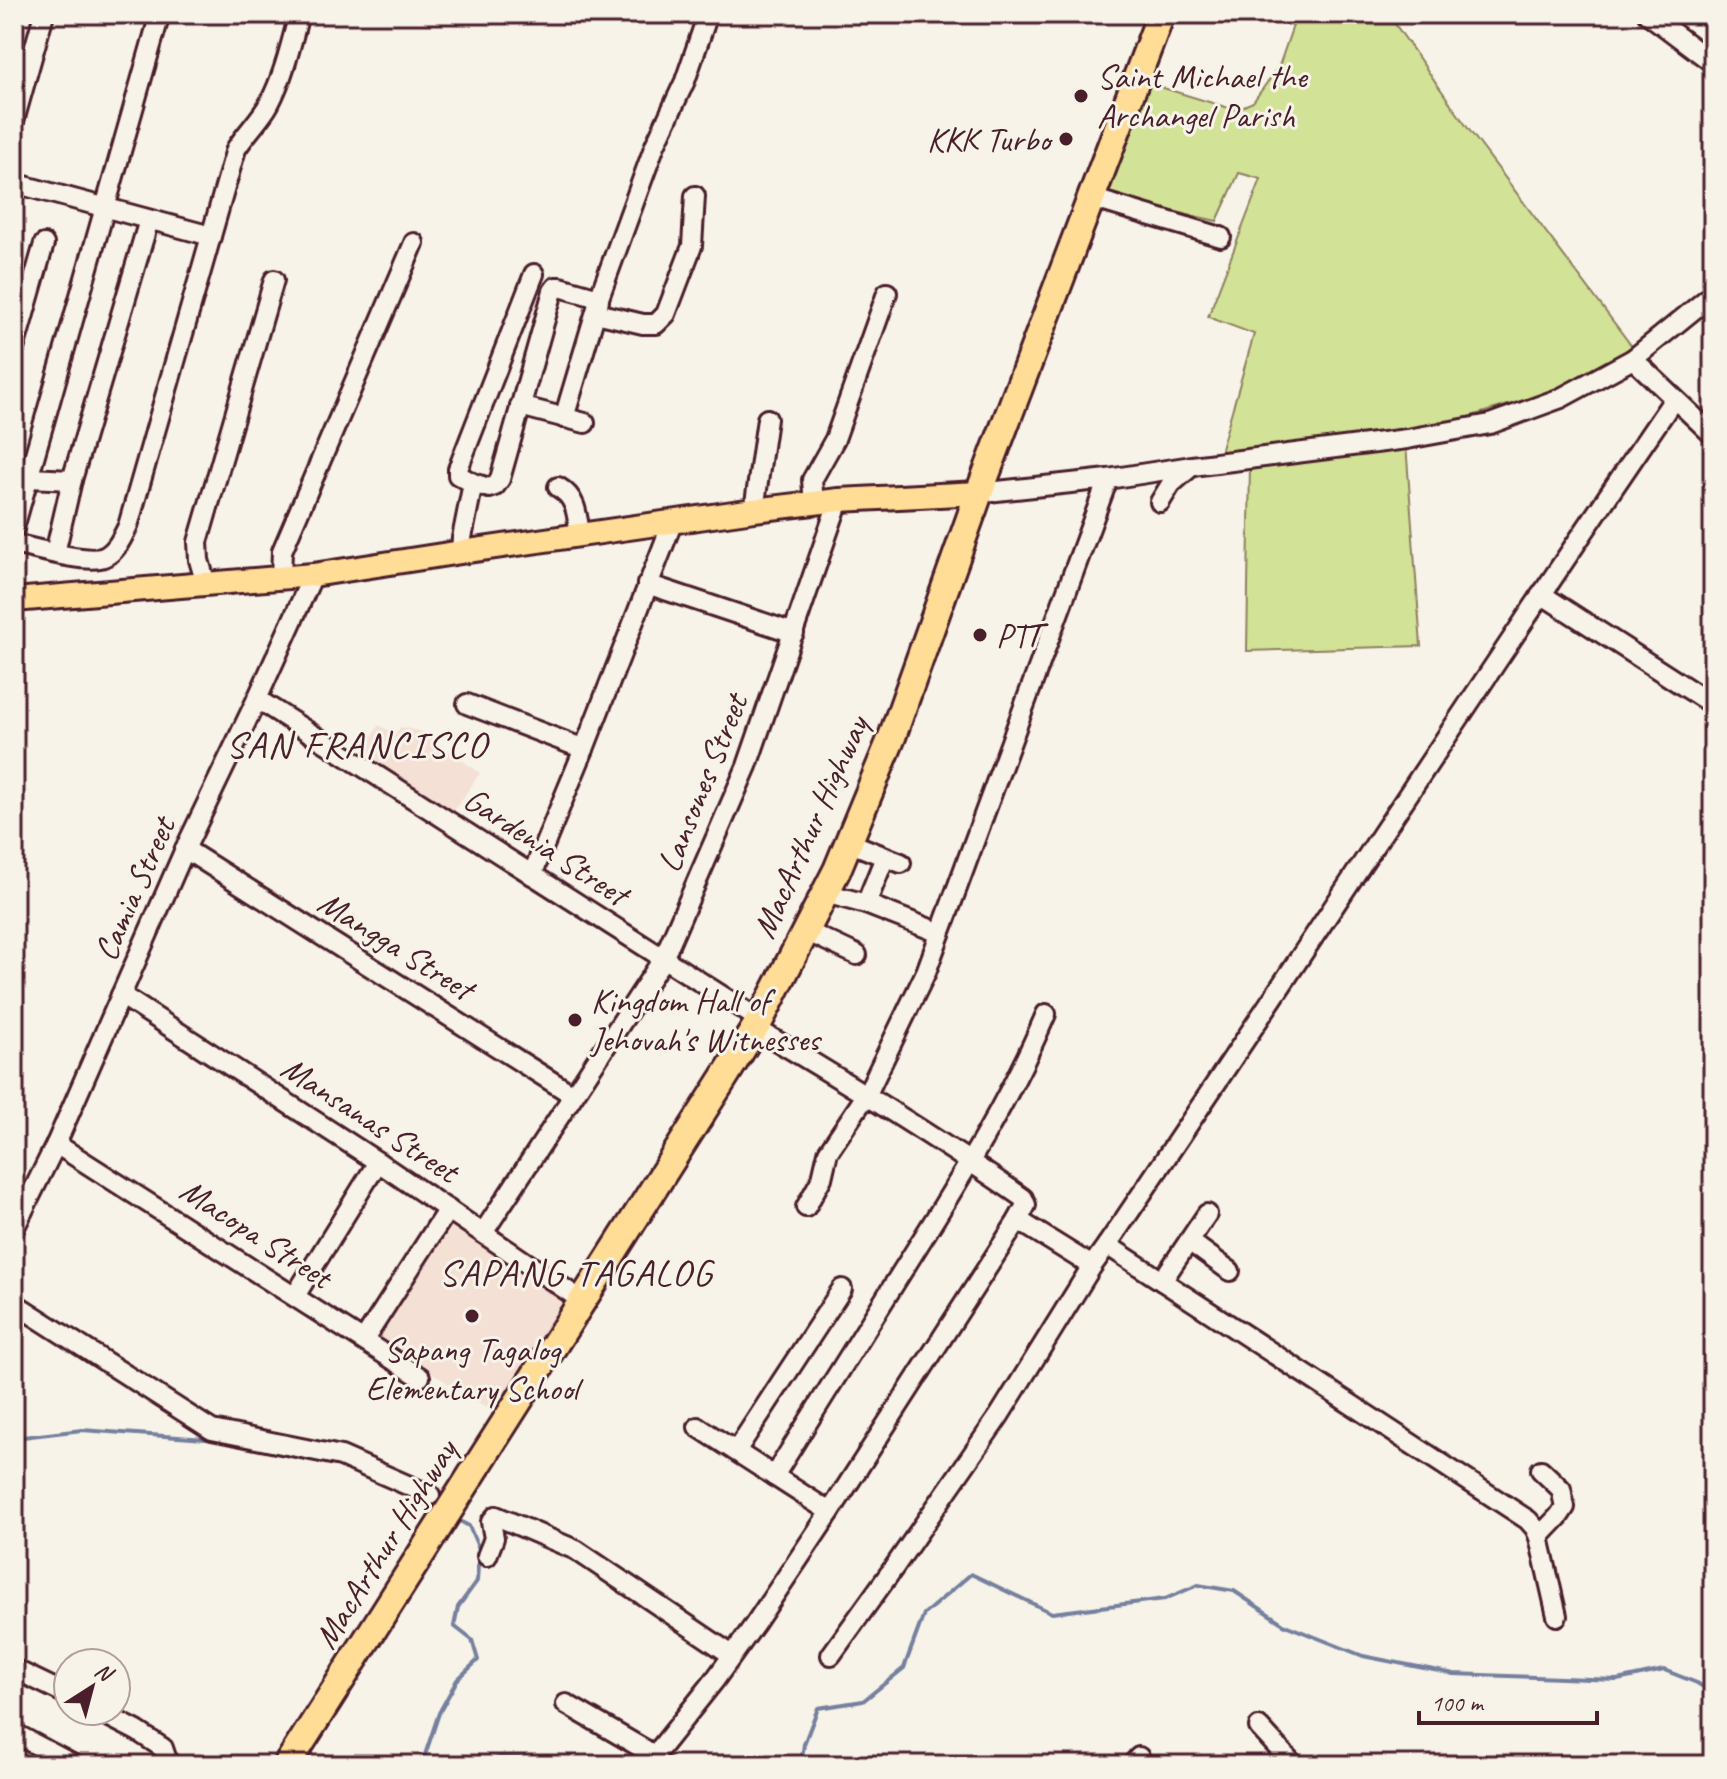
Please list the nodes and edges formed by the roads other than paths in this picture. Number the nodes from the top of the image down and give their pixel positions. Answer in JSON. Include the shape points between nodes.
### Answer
{"nodes":[{"id":1,"x":44,"y":14,"type":"edge"},
{"id":2,"x":160,"y":14,"type":"edge"},
{"id":3,"x":299,"y":14,"type":"edge"},
{"id":4,"x":708,"y":14,"type":"edge"},
{"id":5,"x":1161,"y":14,"type":"edge"},
{"id":6,"x":1648,"y":14,"type":"edge"},
{"id":7,"x":1713,"y":63,"type":"edge"},
{"id":8,"x":14,"y":121,"type":"edge"},
{"id":9,"x":14,"y":183,"type":"edge"},
{"id":10,"x":695,"y":196,"type":"dead end"},
{"id":11,"x":1091,"y":198,"type":"junction"},
{"id":12,"x":104,"y":208,"type":"junction"},
{"id":13,"x":149,"y":220,"type":"junction"},
{"id":14,"x":211,"y":236,"type":"junction"},
{"id":15,"x":1221,"y":237,"type":"dead end"},
{"id":16,"x":414,"y":243,"type":"dead end"},
{"id":17,"x":44,"y":244,"type":"dead end"},
{"id":18,"x":534,"y":274,"type":"dead end"},
{"id":19,"x":274,"y":280,"type":"dead end"},
{"id":20,"x":887,"y":293,"type":"dead end"},
{"id":21,"x":1713,"y":294,"type":"edge"},
{"id":22,"x":598,"y":305,"type":"junction"},
{"id":23,"x":14,"y":349,"type":"edge"},
{"id":24,"x":1633,"y":359,"type":"junction"},
{"id":25,"x":1674,"y":399,"type":"junction"},
{"id":26,"x":520,"y":406,"type":"junction"},
{"id":27,"x":564,"y":418,"type":"junction"},
{"id":28,"x":767,"y":419,"type":"dead end"},
{"id":29,"x":585,"y":423,"type":"dead end"},
{"id":30,"x":1713,"y":435,"type":"edge"},
{"id":31,"x":1192,"y":466,"type":"junction"},
{"id":32,"x":22,"y":475,"type":"edge"},
{"id":33,"x":1108,"y":479,"type":"junction"},
{"id":34,"x":72,"y":480,"type":"junction"},
{"id":35,"x":473,"y":483,"type":"junction"},
{"id":36,"x":558,"y":487,"type":"dead end"},
{"id":37,"x":979,"y":493,"type":"junction"},
{"id":38,"x":839,"y":500,"type":"junction"},
{"id":39,"x":1160,"y":502,"type":"dead end"},
{"id":40,"x":814,"y":503,"type":"junction"},
{"id":41,"x":754,"y":510,"type":"junction"},
{"id":42,"x":673,"y":521,"type":"junction"},
{"id":43,"x":14,"y":528,"type":"edge"},
{"id":44,"x":580,"y":535,"type":"junction"},
{"id":45,"x":14,"y":544,"type":"edge"},
{"id":46,"x":462,"y":546,"type":"junction"},
{"id":47,"x":55,"y":553,"type":"junction"},
{"id":48,"x":280,"y":569,"type":"junction"},
{"id":49,"x":202,"y":574,"type":"junction"},
{"id":50,"x":313,"y":575,"type":"junction"},
{"id":51,"x":647,"y":584,"type":"junction"},
{"id":52,"x":1541,"y":594,"type":"junction"},
{"id":53,"x":14,"y":600,"type":"edge"},
{"id":54,"x":794,"y":633,"type":"junction"},
{"id":55,"x":257,"y":699,"type":"junction"},
{"id":56,"x":467,"y":704,"type":"dead end"},
{"id":57,"x":1713,"y":705,"type":"edge"},
{"id":58,"x":584,"y":749,"type":"junction"},
{"id":59,"x":848,"y":842,"type":"junction"},
{"id":60,"x":185,"y":849,"type":"junction"},
{"id":61,"x":532,"y":875,"type":"junction"},
{"id":62,"x":825,"y":893,"type":"junction"},
{"id":63,"x":866,"y":904,"type":"junction"},
{"id":64,"x":806,"y":931,"type":"junction"},
{"id":65,"x":940,"y":933,"type":"junction"},
{"id":66,"x":857,"y":955,"type":"dead end"},
{"id":67,"x":663,"y":959,"type":"junction"},
{"id":68,"x":121,"y":995,"type":"junction"},
{"id":69,"x":1046,"y":1014,"type":"dead end"},
{"id":70,"x":757,"y":1024,"type":"junction"},
{"id":71,"x":867,"y":1094,"type":"junction"},
{"id":72,"x":573,"y":1095,"type":"junction"},
{"id":73,"x":56,"y":1144,"type":"junction"},
{"id":74,"x":971,"y":1161,"type":"junction"},
{"id":75,"x":378,"y":1162,"type":"junction"},
{"id":76,"x":21,"y":1198,"type":"edge"},
{"id":77,"x":806,"y":1207,"type":"dead end"},
{"id":78,"x":448,"y":1209,"type":"junction"},
{"id":79,"x":1207,"y":1214,"type":"dead end"},
{"id":80,"x":1018,"y":1220,"type":"junction"},
{"id":81,"x":14,"y":1229,"type":"edge"},
{"id":82,"x":483,"y":1233,"type":"junction"},
{"id":83,"x":1189,"y":1241,"type":"junction"},
{"id":84,"x":1107,"y":1245,"type":"junction"},
{"id":85,"x":1092,"y":1266,"type":"junction"},
{"id":86,"x":1230,"y":1271,"type":"dead end"},
{"id":87,"x":1162,"y":1281,"type":"junction"},
{"id":88,"x":842,"y":1289,"type":"dead end"},
{"id":89,"x":295,"y":1296,"type":"junction"},
{"id":90,"x":581,"y":1300,"type":"junction"},
{"id":91,"x":14,"y":1303,"type":"edge"},
{"id":92,"x":364,"y":1340,"type":"junction"},
{"id":93,"x":420,"y":1377,"type":"dead end"},
{"id":94,"x":698,"y":1427,"type":"dead end"},
{"id":95,"x":736,"y":1451,"type":"junction"},
{"id":96,"x":1541,"y":1470,"type":"dead end"},
{"id":97,"x":774,"y":1476,"type":"junction"},
{"id":98,"x":440,"y":1509,"type":"junction"},
{"id":99,"x":830,"y":1512,"type":"junction"},
{"id":100,"x":1539,"y":1537,"type":"junction"},
{"id":101,"x":487,"y":1556,"type":"dead end"},
{"id":102,"x":1557,"y":1616,"type":"dead end"},
{"id":103,"x":732,"y":1655,"type":"junction"},
{"id":104,"x":831,"y":1655,"type":"dead end"},
{"id":105,"x":14,"y":1669,"type":"edge"},
{"id":106,"x":52,"y":1687,"type":"edge"},
{"id":107,"x":566,"y":1704,"type":"dead end"},
{"id":108,"x":129,"y":1727,"type":"edge"},
{"id":109,"x":1259,"y":1727,"type":"dead end"},
{"id":110,"x":14,"y":1733,"type":"edge"},
{"id":111,"x":650,"y":1760,"type":"edge"},
{"id":112,"x":296,"y":1762,"type":"edge"},
{"id":113,"x":74,"y":1765,"type":"edge"},
{"id":114,"x":163,"y":1765,"type":"edge"},
{"id":115,"x":1294,"y":1765,"type":"edge"}],
"edges":[{"from":1,"to":8,"type":"street"},
{"from":2,"to":12,"type":"street"},
{"from":3,"to":14,"type":"street","via":[[270,103],[236,149]]},
{"from":4,"to":22,"type":"street"},
{"from":5,"to":11,"type":"highway","name":"MacArthur Highway"},
{"from":6,"to":7,"type":"street"},
{"from":9,"to":12,"type":"street"},
{"from":10,"to":22,"type":"street","via":[[692,246],[666,314],[656,324],[643,324]]},
{"from":11,"to":15,"type":"street"},
{"from":11,"to":37,"type":"highway","name":"MacArthur Highway"},
{"from":12,"to":13,"type":"street"},
{"from":12,"to":32,"type":"street"},
{"from":13,"to":14,"type":"street"},
{"from":13,"to":34,"type":"street"},
{"from":14,"to":47,"type":"street","via":[[128,526],[105,556]]},
{"from":16,"to":48,"type":"street","via":[[288,536]]},
{"from":17,"to":23,"type":"street"},
{"from":18,"to":35,"type":"street","via":[[458,469],[460,478]]},
{"from":19,"to":49,"type":"street","via":[[198,542]]},
{"from":20,"to":40,"type":"street","via":[[835,439],[812,480]]},
{"from":21,"to":24,"type":"street"},
{"from":22,"to":26,"type":"street","via":[[556,287]]},
{"from":22,"to":27,"type":"street"},
{"from":24,"to":25,"type":"street"},
{"from":24,"to":31,"type":"street","via":[[1561,398],[1490,424]]},
{"from":25,"to":30,"type":"street"},
{"from":25,"to":52,"type":"street"},
{"from":26,"to":27,"type":"street"},
{"from":26,"to":35,"type":"street","via":[[500,479],[489,488]]},
{"from":27,"to":29,"type":"street"},
{"from":28,"to":41,"type":"street"},
{"from":31,"to":33,"type":"street"},
{"from":31,"to":39,"type":"street"},
{"from":32,"to":34,"type":"street"},
{"from":32,"to":43,"type":"street"},
{"from":33,"to":37,"type":"street"},
{"from":33,"to":65,"type":"street"},
{"from":34,"to":47,"type":"street"},
{"from":35,"to":46,"type":"street"},
{"from":36,"to":44,"type":"street","via":[[575,503]]},
{"from":37,"to":38,"type":"main road"},
{"from":37,"to":59,"type":"highway","name":"MacArthur Highway","via":[[892,737]]},
{"from":38,"to":40,"type":"main road"},
{"from":38,"to":54,"type":"street","name":"Lansones Street"},
{"from":40,"to":41,"type":"main road"},
{"from":41,"to":42,"type":"main road"},
{"from":42,"to":44,"type":"main road"},
{"from":42,"to":51,"type":"street"},
{"from":44,"to":46,"type":"main road"},
{"from":45,"to":47,"type":"street"},
{"from":46,"to":50,"type":"main road"},
{"from":48,"to":49,"type":"main road"},
{"from":48,"to":50,"type":"main road"},
{"from":49,"to":53,"type":"main road"},
{"from":50,"to":55,"type":"street","name":"Camia Street"},
{"from":51,"to":54,"type":"street"},
{"from":51,"to":58,"type":"street"},
{"from":52,"to":57,"type":"street"},
{"from":52,"to":84,"type":"street"},
{"from":54,"to":67,"type":"street","name":"Lansones Street","via":[[747,766]]},
{"from":55,"to":60,"type":"street","name":"Camia Street"},
{"from":55,"to":61,"type":"street","name":"Gardenia Street"},
{"from":56,"to":58,"type":"street"},
{"from":58,"to":61,"type":"street"},
{"from":59,"to":62,"type":"highway","name":"MacArthur Highway"},
{"from":59,"to":63,"type":"street","via":[[893,860]]},
{"from":60,"to":68,"type":"street","name":"Camia Street"},
{"from":60,"to":72,"type":"street","name":"Mangga Street"},
{"from":61,"to":67,"type":"street","name":"Gardenia Street"},
{"from":62,"to":63,"type":"street"},
{"from":62,"to":64,"type":"highway","name":"MacArthur Highway"},
{"from":63,"to":65,"type":"street"},
{"from":64,"to":66,"type":"street"},
{"from":64,"to":70,"type":"highway","name":"MacArthur Highway"},
{"from":65,"to":71,"type":"street"},
{"from":67,"to":70,"type":"street","name":"Gardenia Street"},
{"from":67,"to":72,"type":"street","name":"Lansones Street"},
{"from":68,"to":73,"type":"street","name":"Camia Street"},
{"from":68,"to":75,"type":"street","name":"Mansanas Street"},
{"from":69,"to":74,"type":"street"},
{"from":70,"to":71,"type":"street","name":"Gardenia Street"},
{"from":70,"to":90,"type":"highway","name":"MacArthur Highway"},
{"from":71,"to":74,"type":"street","name":"Gardenia Street"},
{"from":71,"to":77,"type":"street","via":[[828,1152],[822,1178]]},
{"from":72,"to":82,"type":"street","name":"Lansones Street"},
{"from":73,"to":76,"type":"street","name":"Camia Street"},
{"from":73,"to":89,"type":"street","name":"Macopa Street"},
{"from":74,"to":80,"type":"street","name":"Gardenia Street","via":[[1025,1200]]},
{"from":74,"to":97,"type":"street"},
{"from":75,"to":78,"type":"street","name":"Mansanas Street"},
{"from":75,"to":89,"type":"street"},
{"from":76,"to":81,"type":"street","name":"Camia Street"},
{"from":78,"to":82,"type":"street","name":"Mansanas Street"},
{"from":78,"to":92,"type":"street"},
{"from":79,"to":83,"type":"street"},
{"from":80,"to":85,"type":"street"},
{"from":80,"to":99,"type":"street"},
{"from":82,"to":90,"type":"street","name":"Mansanas Street"},
{"from":83,"to":86,"type":"street"},
{"from":83,"to":87,"type":"street"},
{"from":84,"to":85,"type":"street"},
{"from":84,"to":87,"type":"street"},
{"from":85,"to":104,"type":"street","via":[[999,1416]]},
{"from":87,"to":100,"type":"street","via":[[1528,1520]]},
{"from":88,"to":95,"type":"street"},
{"from":89,"to":92,"type":"street","name":"Macopa Street"},
{"from":90,"to":98,"type":"highway","name":"MacArthur Highway"},
{"from":91,"to":98,"type":"street","via":[[212,1430],[341,1456]]},
{"from":92,"to":93,"type":"street","name":"Macopa Street"},
{"from":94,"to":95,"type":"street"},
{"from":95,"to":97,"type":"street"},
{"from":96,"to":100,"type":"street","via":[[1561,1489],[1565,1507]]},
{"from":97,"to":99,"type":"street"},
{"from":98,"to":112,"type":"highway","name":"MacArthur Highway"},
{"from":99,"to":103,"type":"street"},
{"from":100,"to":102,"type":"street"},
{"from":101,"to":103,"type":"street","via":[[496,1516],[576,1550]]},
{"from":103,"to":111,"type":"street"},
{"from":105,"to":106,"type":"street"},
{"from":107,"to":111,"type":"street"},
{"from":108,"to":114,"type":"street","via":[[163,1748]]},
{"from":109,"to":115,"type":"street"},
{"from":110,"to":113,"type":"street"}]}
